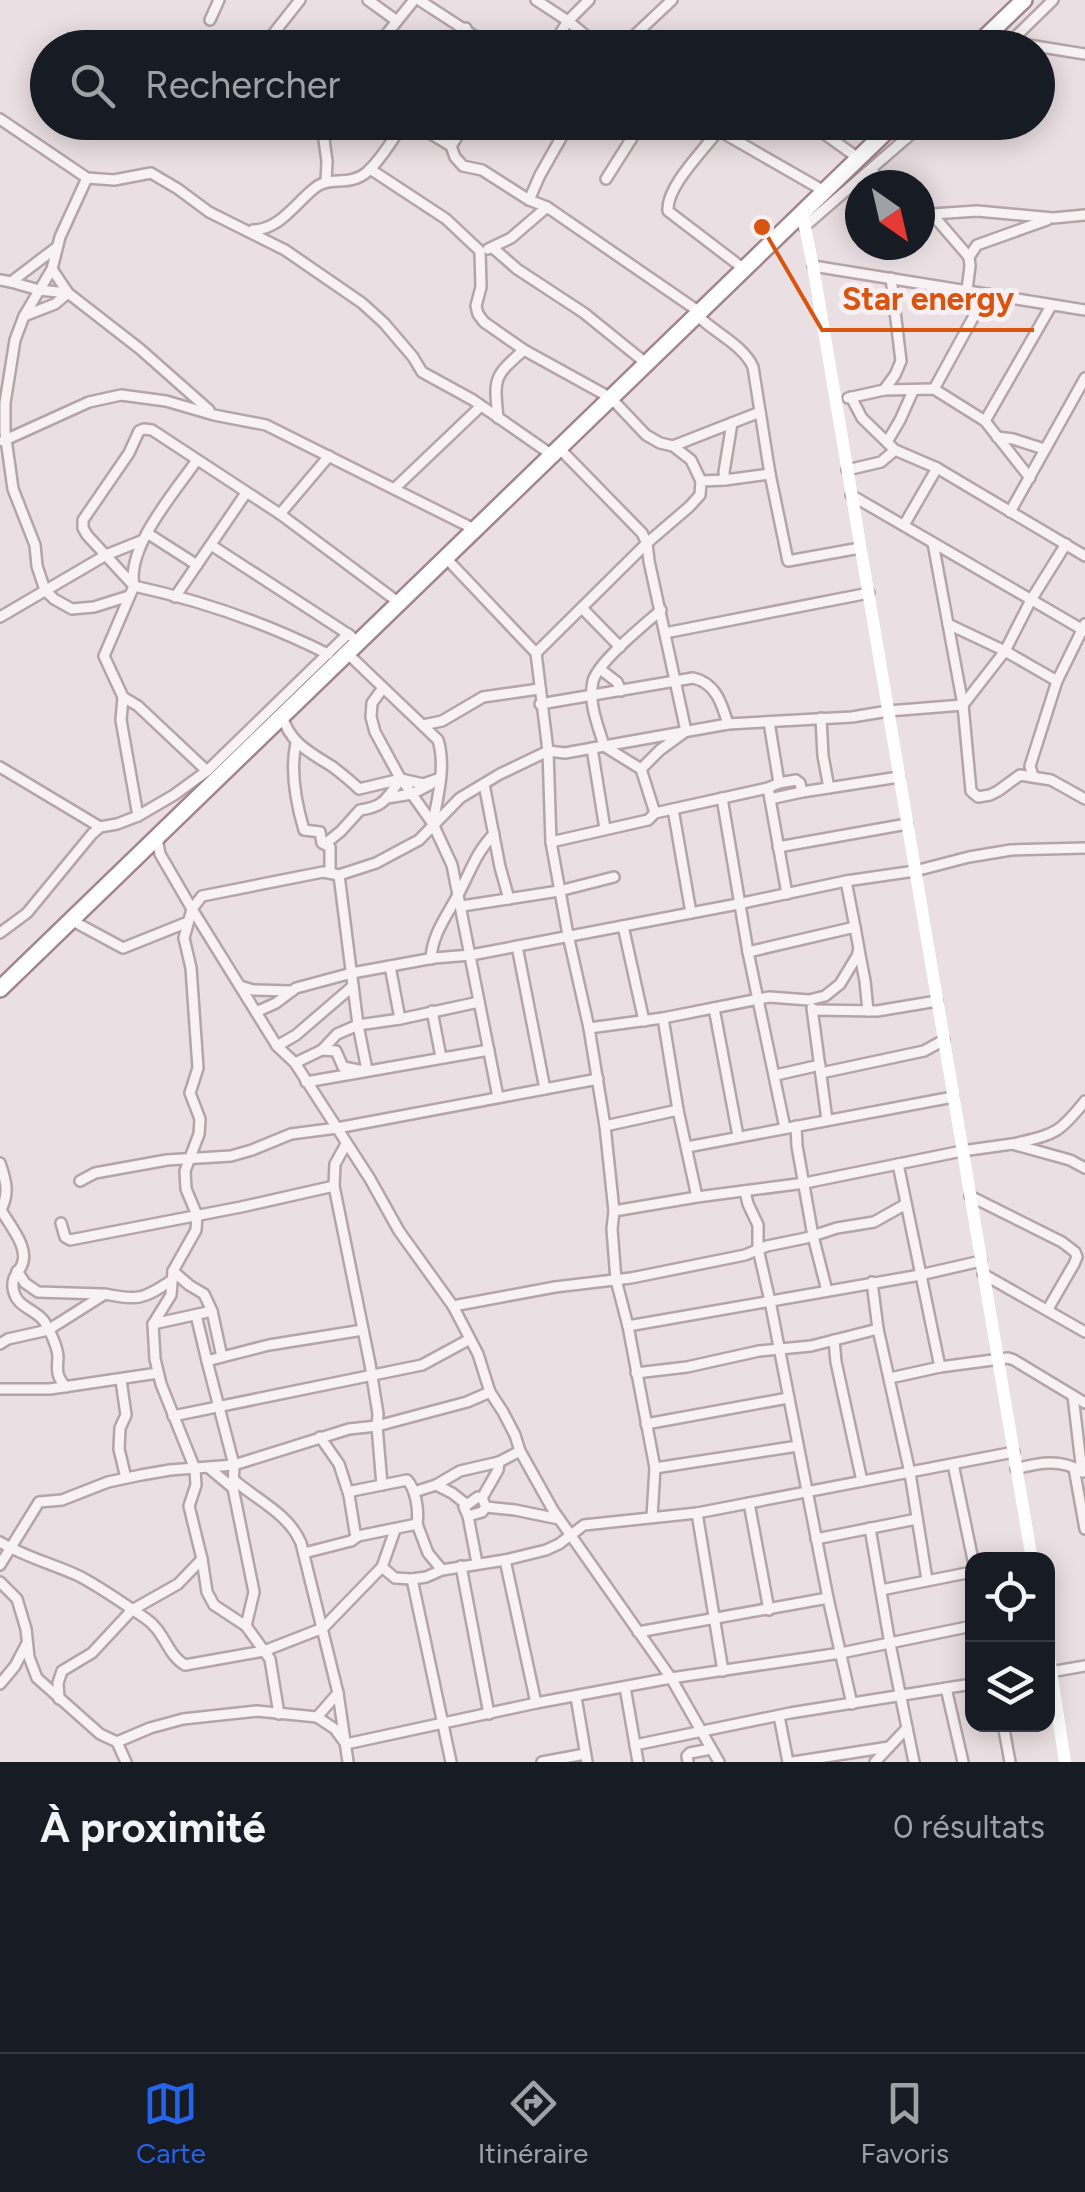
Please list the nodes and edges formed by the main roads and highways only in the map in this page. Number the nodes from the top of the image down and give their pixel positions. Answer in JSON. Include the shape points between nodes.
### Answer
{"nodes":[{"id":1,"x":1024,"y":0,"type":"edge"},
{"id":2,"x":993,"y":30,"type":"edge"},
{"id":3,"x":877,"y":140,"type":"edge"},
{"id":4,"x":0,"y":989,"type":"edge"}],
"edges":[{"from":1,"to":2,"type":"highway"},
{"from":3,"to":4,"type":"highway","via":[[803,220],[351,642]]}]}
